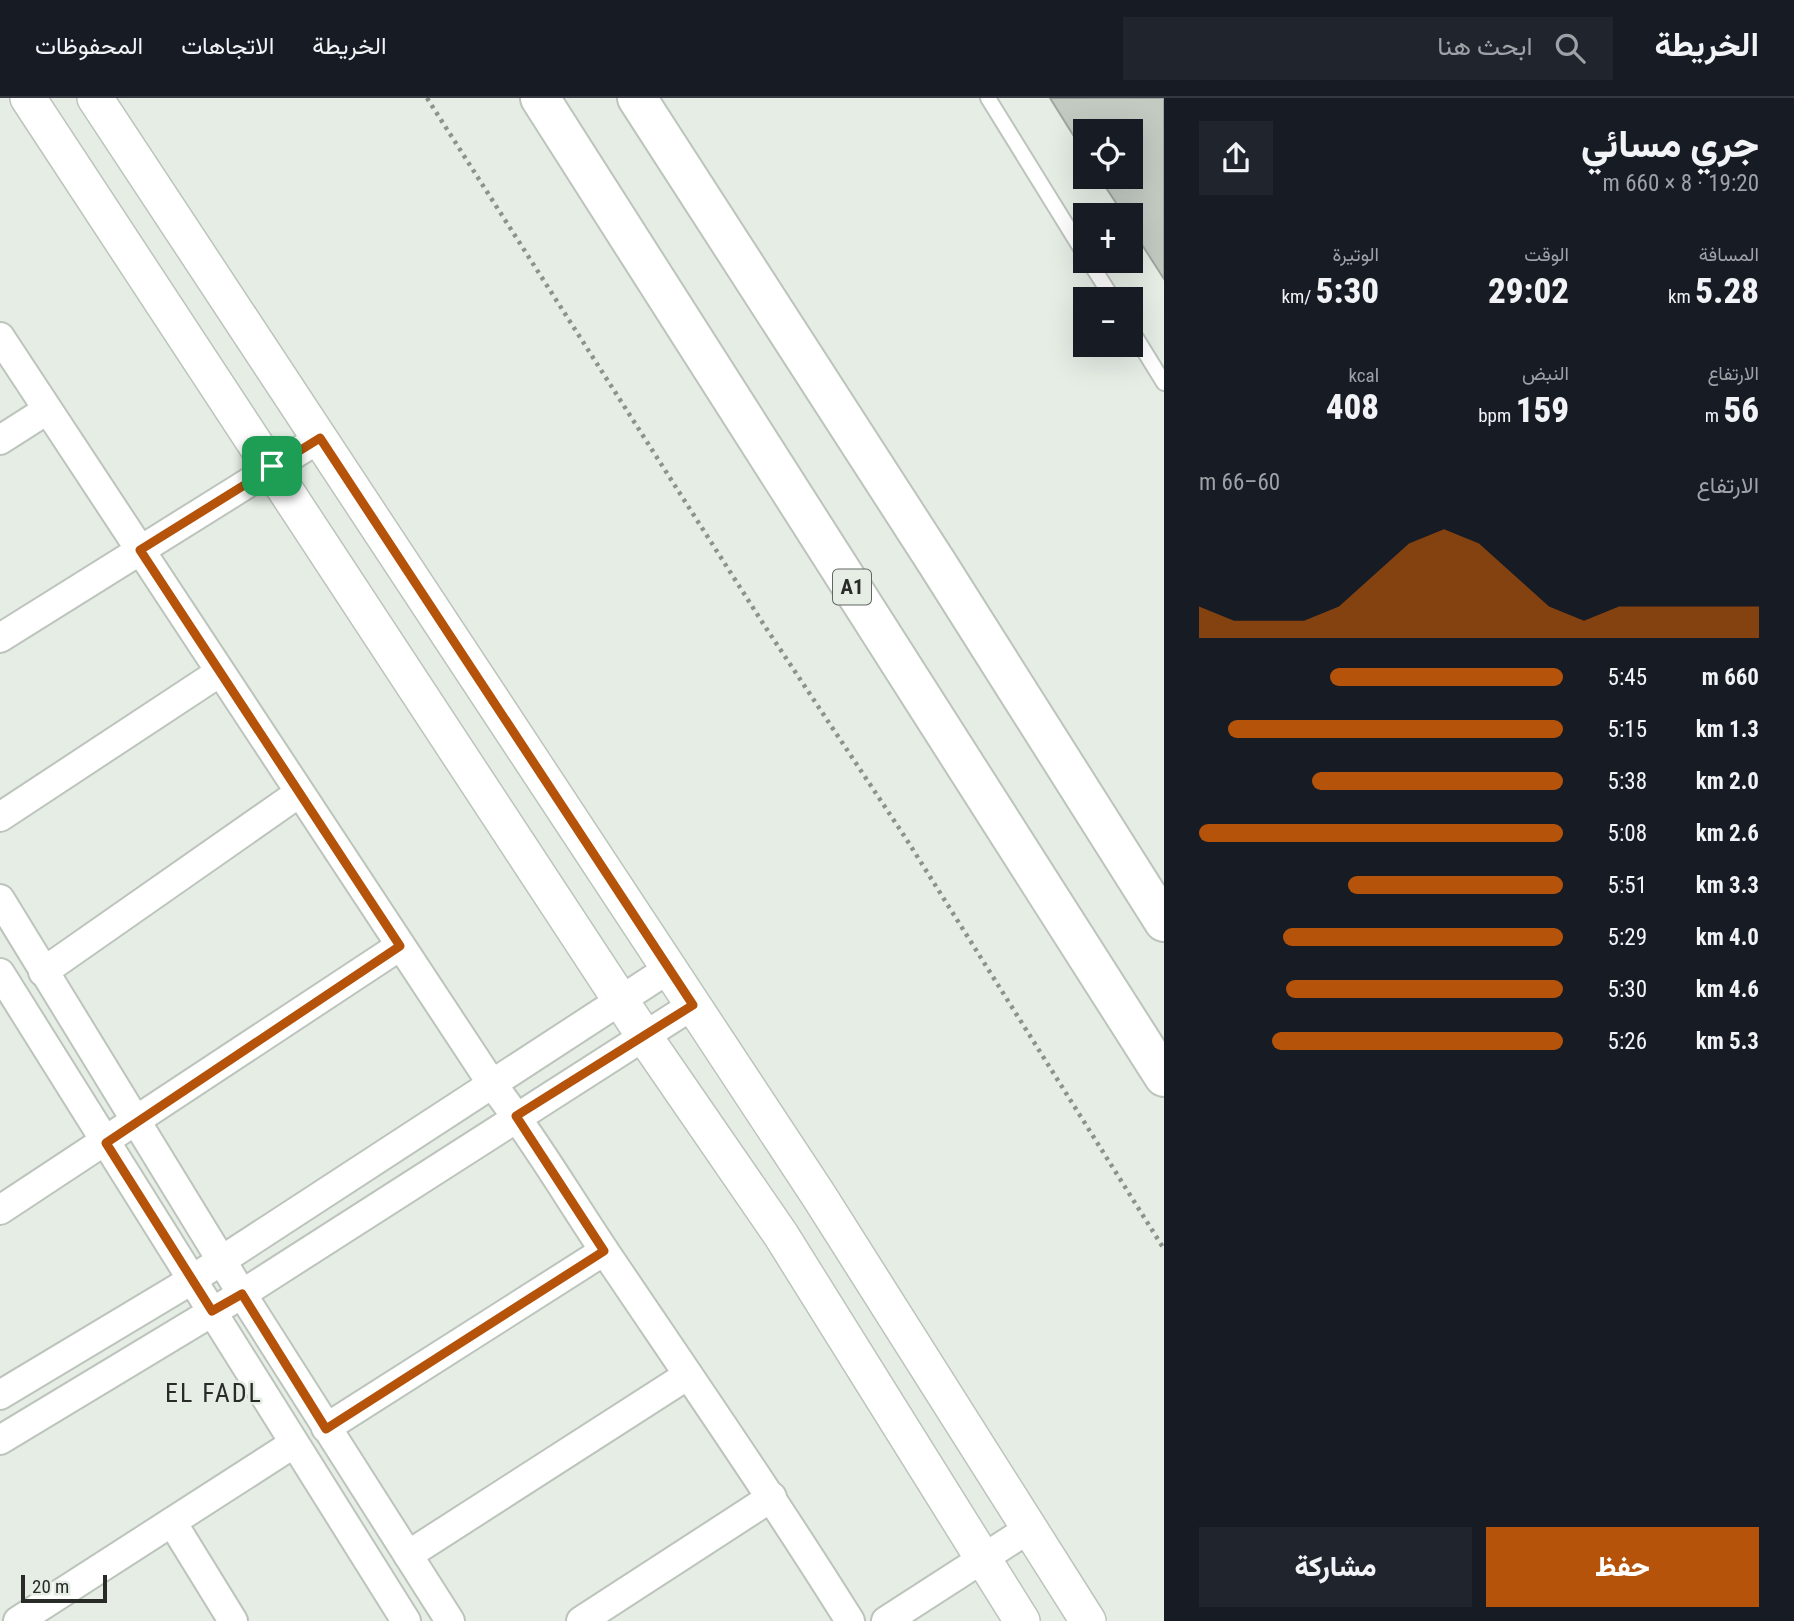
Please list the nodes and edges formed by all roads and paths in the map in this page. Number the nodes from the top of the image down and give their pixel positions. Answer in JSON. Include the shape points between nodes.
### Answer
{"nodes":[{"id":1,"x":28,"y":98,"type":"edge"},
{"id":2,"x":95,"y":98,"type":"edge"},
{"id":3,"x":427,"y":98,"type":"edge"},
{"id":4,"x":540,"y":98,"type":"edge"},
{"id":5,"x":637,"y":98,"type":"edge"},
{"id":6,"x":988,"y":98,"type":"edge"},
{"id":7,"x":1073,"y":236,"type":"edge"},
{"id":8,"x":0,"y":337,"type":"edge"},
{"id":9,"x":1143,"y":349,"type":"edge"},
{"id":10,"x":1164,"y":383,"type":"edge"},
{"id":11,"x":47,"y":410,"type":"junction"},
{"id":12,"x":320,"y":438,"type":"junction"},
{"id":13,"x":0,"y":440,"type":"edge"},
{"id":14,"x":272,"y":466,"type":"junction"},
{"id":15,"x":140,"y":550,"type":"junction"},
{"id":16,"x":0,"y":639,"type":"edge"},
{"id":17,"x":220,"y":672,"type":"junction"},
{"id":18,"x":299,"y":793,"type":"junction"},
{"id":19,"x":0,"y":817,"type":"edge"},
{"id":20,"x":0,"y":900,"type":"edge"},
{"id":21,"x":1164,"y":922,"type":"edge"},
{"id":22,"x":400,"y":946,"type":"junction"},
{"id":23,"x":670,"y":968,"type":"junction"},
{"id":24,"x":43,"y":972,"type":"junction"},
{"id":25,"x":4,"y":987,"type":"edge"},
{"id":26,"x":621,"y":999,"type":"junction"},
{"id":27,"x":693,"y":1005,"type":"junction"},
{"id":28,"x":644,"y":1036,"type":"junction"},
{"id":29,"x":1164,"y":1077,"type":"edge"},
{"id":30,"x":492,"y":1084,"type":"junction"},
{"id":31,"x":516,"y":1116,"type":"junction"},
{"id":32,"x":135,"y":1122,"type":"junction"},
{"id":33,"x":106,"y":1143,"type":"junction"},
{"id":34,"x":0,"y":1210,"type":"edge"},
{"id":35,"x":1164,"y":1249,"type":"edge"},
{"id":36,"x":604,"y":1251,"type":"junction"},
{"id":37,"x":220,"y":1260,"type":"junction"},
{"id":38,"x":190,"y":1281,"type":"junction"},
{"id":39,"x":242,"y":1294,"type":"junction"},
{"id":40,"x":212,"y":1311,"type":"junction"},
{"id":41,"x":688,"y":1375,"type":"junction"},
{"id":42,"x":0,"y":1395,"type":"edge"},
{"id":43,"x":326,"y":1429,"type":"junction"},
{"id":44,"x":0,"y":1440,"type":"edge"},
{"id":45,"x":293,"y":1444,"type":"junction"},
{"id":46,"x":772,"y":1497,"type":"junction"},
{"id":47,"x":172,"y":1522,"type":"junction"},
{"id":48,"x":1027,"y":1530,"type":"junction"},
{"id":49,"x":408,"y":1555,"type":"junction"},
{"id":50,"x":983,"y":1561,"type":"junction"},
{"id":51,"x":18,"y":1621,"type":"edge"},
{"id":52,"x":233,"y":1621,"type":"edge"},
{"id":53,"x":406,"y":1621,"type":"edge"},
{"id":54,"x":450,"y":1621,"type":"edge"},
{"id":55,"x":581,"y":1621,"type":"edge"},
{"id":56,"x":850,"y":1621,"type":"edge"},
{"id":57,"x":886,"y":1621,"type":"edge"},
{"id":58,"x":1022,"y":1621,"type":"edge"},
{"id":59,"x":1088,"y":1621,"type":"edge"}],
"edges":[{"from":1,"to":14,"type":"street"},
{"from":2,"to":12,"type":"street"},
{"from":3,"to":35,"type":"path","via":[[765,628],[905,836]]},
{"from":4,"to":29,"type":"highway","number":"A1"},
{"from":5,"to":21,"type":"highway"},
{"from":6,"to":7,"type":"lane"},
{"from":8,"to":11,"type":"street"},
{"from":9,"to":10,"type":"lane"},
{"from":11,"to":13,"type":"street"},
{"from":11,"to":15,"type":"street"},
{"from":12,"to":14,"type":"street"},
{"from":12,"to":23,"type":"street"},
{"from":14,"to":15,"type":"street"},
{"from":14,"to":26,"type":"street"},
{"from":15,"to":16,"type":"street"},
{"from":15,"to":17,"type":"street"},
{"from":17,"to":18,"type":"street"},
{"from":17,"to":19,"type":"street"},
{"from":18,"to":22,"type":"street"},
{"from":18,"to":24,"type":"street"},
{"from":20,"to":24,"type":"street"},
{"from":22,"to":30,"type":"street"},
{"from":22,"to":32,"type":"street"},
{"from":23,"to":26,"type":"street"},
{"from":23,"to":27,"type":"street"},
{"from":24,"to":32,"type":"street"},
{"from":25,"to":33,"type":"street"},
{"from":26,"to":28,"type":"street"},
{"from":26,"to":30,"type":"street"},
{"from":27,"to":28,"type":"street"},
{"from":27,"to":48,"type":"street","via":[[819,1196]]},
{"from":28,"to":31,"type":"street"},
{"from":28,"to":50,"type":"street","via":[[781,1236]]},
{"from":30,"to":31,"type":"street"},
{"from":30,"to":37,"type":"street"},
{"from":31,"to":36,"type":"street"},
{"from":31,"to":39,"type":"street"},
{"from":32,"to":33,"type":"street"},
{"from":32,"to":37,"type":"street"},
{"from":33,"to":34,"type":"street"},
{"from":33,"to":38,"type":"street"},
{"from":36,"to":41,"type":"street"},
{"from":36,"to":43,"type":"street"},
{"from":37,"to":38,"type":"street"},
{"from":37,"to":39,"type":"street"},
{"from":38,"to":40,"type":"street"},
{"from":38,"to":42,"type":"street"},
{"from":39,"to":40,"type":"street"},
{"from":39,"to":43,"type":"street"},
{"from":40,"to":44,"type":"street"},
{"from":40,"to":45,"type":"street"},
{"from":41,"to":46,"type":"street"},
{"from":41,"to":49,"type":"street"},
{"from":43,"to":49,"type":"street"},
{"from":45,"to":47,"type":"street"},
{"from":45,"to":53,"type":"street"},
{"from":46,"to":55,"type":"street"},
{"from":46,"to":56,"type":"street"},
{"from":47,"to":51,"type":"street"},
{"from":47,"to":52,"type":"street"},
{"from":48,"to":50,"type":"street"},
{"from":48,"to":59,"type":"street"},
{"from":49,"to":54,"type":"street"},
{"from":50,"to":57,"type":"street"},
{"from":50,"to":58,"type":"street"}]}
